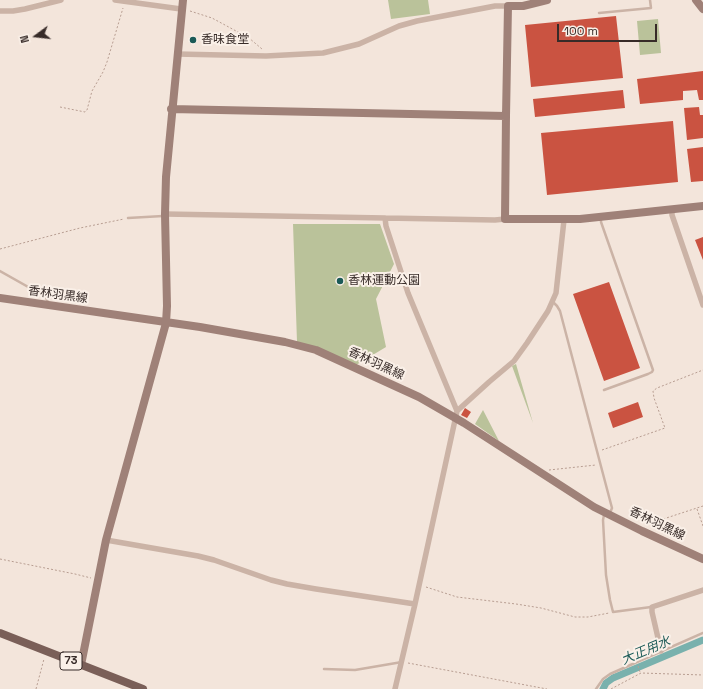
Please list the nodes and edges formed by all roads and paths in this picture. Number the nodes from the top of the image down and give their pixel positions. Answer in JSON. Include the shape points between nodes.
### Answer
{"nodes":[{"id":1,"x":61,"y":0,"type":"edge"},
{"id":2,"x":115,"y":0,"type":"edge"},
{"id":3,"x":183,"y":0,"type":"edge"},
{"id":4,"x":547,"y":0,"type":"edge"},
{"id":5,"x":650,"y":0,"type":"edge"},
{"id":6,"x":696,"y":0,"type":"edge"},
{"id":7,"x":124,"y":2,"type":"junction"},
{"id":8,"x":508,"y":6,"type":"junction"},
{"id":9,"x":181,"y":9,"type":"junction"},
{"id":10,"x":703,"y":9,"type":"edge"},
{"id":11,"x":0,"y":11,"type":"edge"},
{"id":12,"x":599,"y":13,"type":"dead end"},
{"id":13,"x":177,"y":54,"type":"junction"},
{"id":14,"x":266,"y":56,"type":"junction"},
{"id":15,"x":60,"y":107,"type":"dead end"},
{"id":16,"x":171,"y":109,"type":"junction"},
{"id":17,"x":506,"y":116,"type":"junction"},
{"id":18,"x":703,"y":206,"type":"edge"},
{"id":19,"x":672,"y":209,"type":"junction"},
{"id":20,"x":165,"y":215,"type":"junction"},
{"id":21,"x":600,"y":217,"type":"junction"},
{"id":22,"x":128,"y":218,"type":"joint"},
{"id":23,"x":385,"y":218,"type":"junction"},
{"id":24,"x":505,"y":219,"type":"junction"},
{"id":25,"x":564,"y":220,"type":"junction"},
{"id":26,"x":0,"y":250,"type":"edge"},
{"id":27,"x":0,"y":271,"type":"edge"},
{"id":28,"x":0,"y":298,"type":"edge"},
{"id":29,"x":553,"y":301,"type":"junction"},
{"id":30,"x":703,"y":305,"type":"edge"},
{"id":31,"x":49,"y":306,"type":"junction"},
{"id":32,"x":166,"y":323,"type":"junction"},
{"id":33,"x":703,"y":370,"type":"edge"},
{"id":34,"x":604,"y":390,"type":"dead end"},
{"id":35,"x":456,"y":414,"type":"junction"},
{"id":36,"x":596,"y":452,"type":"junction"},
{"id":37,"x":600,"y":464,"type":"junction"},
{"id":38,"x":542,"y":474,"type":"junction"},
{"id":39,"x":703,"y":506,"type":"edge"},
{"id":40,"x":697,"y":508,"type":"junction"},
{"id":41,"x":607,"y":514,"type":"junction"},
{"id":42,"x":703,"y":526,"type":"edge"},
{"id":43,"x":642,"y":531,"type":"junction"},
{"id":44,"x":106,"y":540,"type":"junction"},
{"id":45,"x":0,"y":559,"type":"edge"},
{"id":46,"x":703,"y":559,"type":"edge"},
{"id":47,"x":97,"y":580,"type":"junction"},
{"id":48,"x":422,"y":586,"type":"dead end"},
{"id":49,"x":703,"y":590,"type":"edge"},
{"id":50,"x":415,"y":604,"type":"junction"},
{"id":51,"x":652,"y":607,"type":"junction"},
{"id":52,"x":613,"y":612,"type":"junction"},
{"id":53,"x":0,"y":633,"type":"edge"},
{"id":54,"x":703,"y":633,"type":"edge"},
{"id":55,"x":46,"y":650,"type":"junction"},
{"id":56,"x":661,"y":651,"type":"junction"},
{"id":57,"x":402,"y":662,"type":"junction"},
{"id":58,"x":637,"y":662,"type":"dead end"},
{"id":59,"x":81,"y":665,"type":"junction"},
{"id":60,"x":324,"y":669,"type":"dead end"},
{"id":61,"x":640,"y":673,"type":"junction"},
{"id":62,"x":703,"y":675,"type":"edge"},
{"id":63,"x":36,"y":689,"type":"edge"},
{"id":64,"x":143,"y":689,"type":"edge"},
{"id":65,"x":395,"y":689,"type":"edge"},
{"id":66,"x":547,"y":689,"type":"edge"},
{"id":67,"x":596,"y":689,"type":"edge"},
{"id":68,"x":611,"y":689,"type":"edge"}],
"edges":[{"from":1,"to":11,"type":"street","via":[[25,9]]},
{"from":2,"to":7,"type":"street"},
{"from":3,"to":9,"type":"street"},
{"from":4,"to":8,"type":"street","via":[[523,6]]},
{"from":5,"to":12,"type":"lane","via":[[651,8]]},
{"from":6,"to":10,"type":"street"},
{"from":7,"to":9,"type":"street"},
{"from":7,"to":15,"type":"path","via":[[103,72],[92,91],[87,110],[84,112]]},
{"from":8,"to":14,"type":"street","via":[[417,21],[359,44],[323,53]]},
{"from":8,"to":17,"type":"street"},
{"from":9,"to":13,"type":"street"},
{"from":9,"to":14,"type":"path","via":[[212,18],[230,27],[256,44]]},
{"from":13,"to":14,"type":"street"},
{"from":13,"to":16,"type":"street"},
{"from":16,"to":17,"type":"street"},
{"from":16,"to":20,"type":"street"},
{"from":17,"to":24,"type":"street"},
{"from":18,"to":19,"type":"street"},
{"from":19,"to":21,"type":"street"},
{"from":19,"to":30,"type":"street"},
{"from":20,"to":22,"type":"lane"},
{"from":20,"to":23,"type":"street"},
{"from":20,"to":32,"type":"street"},
{"from":21,"to":25,"type":"street"},
{"from":21,"to":34,"type":"lane","via":[[653,370]]},
{"from":22,"to":26,"type":"path"},
{"from":23,"to":24,"type":"street"},
{"from":23,"to":35,"type":"street","via":[[408,293]]},
{"from":24,"to":25,"type":"street"},
{"from":25,"to":29,"type":"street"},
{"from":27,"to":31,"type":"lane","via":[[46,297]]},
{"from":28,"to":31,"type":"street","name":"香林羽黒線"},
{"from":29,"to":35,"type":"street","via":[[514,361]]},
{"from":29,"to":36,"type":"lane","via":[[560,311]]},
{"from":31,"to":32,"type":"street","name":"香林羽黒線"},
{"from":32,"to":35,"type":"street","name":"香林羽黒線","via":[[285,342],[316,350]]},
{"from":32,"to":44,"type":"street"},
{"from":33,"to":36,"type":"path","via":[[653,391],[665,428]]},
{"from":35,"to":38,"type":"street","name":"香林羽黒線"},
{"from":35,"to":50,"type":"street"},
{"from":36,"to":37,"type":"lane"},
{"from":37,"to":38,"type":"path","via":[[548,470]]},
{"from":37,"to":41,"type":"lane","via":[[612,508]]},
{"from":38,"to":41,"type":"street","name":"香林羽黒線"},
{"from":39,"to":40,"type":"path"},
{"from":40,"to":42,"type":"path"},
{"from":40,"to":43,"type":"path","via":[[648,524]]},
{"from":41,"to":43,"type":"street","name":"香林羽黒線"},
{"from":41,"to":52,"type":"lane","via":[[603,520],[606,574]]},
{"from":43,"to":46,"type":"street","name":"香林羽黒線"},
{"from":44,"to":47,"type":"street"},
{"from":44,"to":50,"type":"street","via":[[198,556],[294,585]]},
{"from":45,"to":47,"type":"path"},
{"from":47,"to":59,"type":"street"},
{"from":48,"to":52,"type":"path","via":[[458,597],[541,608],[575,617]]},
{"from":49,"to":51,"type":"street"},
{"from":50,"to":57,"type":"street"},
{"from":51,"to":52,"type":"lane"},
{"from":51,"to":56,"type":"street"},
{"from":53,"to":55,"type":"main road","number":"73"},
{"from":54,"to":56,"type":"lane"},
{"from":55,"to":59,"type":"main road","number":"73"},
{"from":55,"to":63,"type":"path"},
{"from":56,"to":67,"type":"lane","via":[[610,674]]},
{"from":57,"to":60,"type":"lane","via":[[355,670]]},
{"from":57,"to":65,"type":"street"},
{"from":57,"to":66,"type":"path"},
{"from":58,"to":61,"type":"path"},
{"from":59,"to":64,"type":"main road","number":"73"},
{"from":61,"to":62,"type":"path"},
{"from":61,"to":68,"type":"path"}]}
